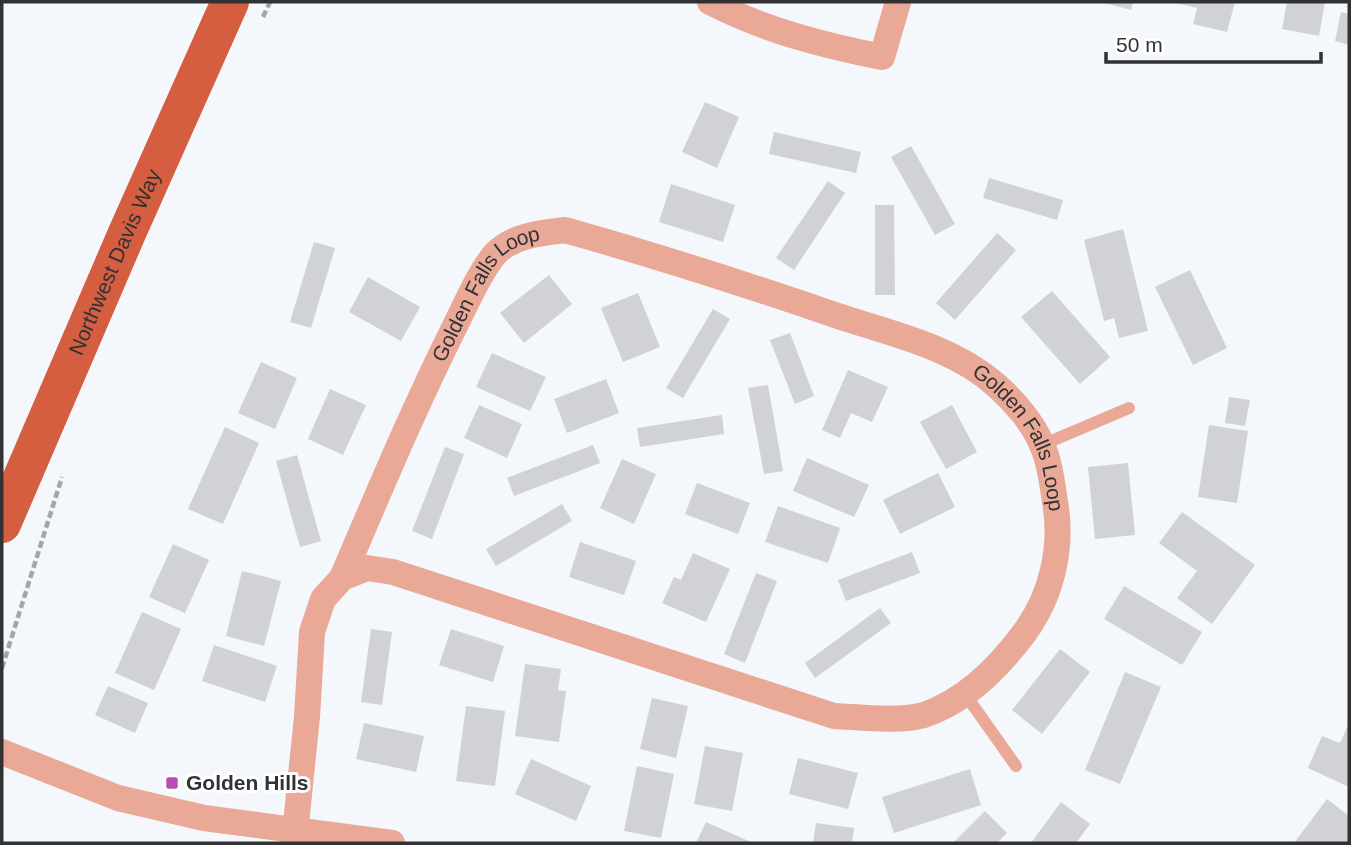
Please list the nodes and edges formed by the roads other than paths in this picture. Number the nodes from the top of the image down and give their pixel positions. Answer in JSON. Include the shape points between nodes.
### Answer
{"nodes":[{"id":1,"x":230,"y":2,"type":"edge"},
{"id":2,"x":710,"y":2,"type":"edge"},
{"id":3,"x":898,"y":2,"type":"edge"},
{"id":4,"x":1129,"y":408,"type":"dead end"},
{"id":5,"x":1042,"y":444,"type":"junction"},
{"id":6,"x":2,"y":524,"type":"edge"},
{"id":7,"x":342,"y":578,"type":"junction"},
{"id":8,"x":965,"y":695,"type":"junction"},
{"id":9,"x":2,"y":752,"type":"edge"},
{"id":10,"x":1016,"y":766,"type":"dead end"},
{"id":11,"x":295,"y":837,"type":"edge"},
{"id":12,"x":392,"y":843,"type":"edge"}],
"edges":[{"from":1,"to":6,"type":"main road","name":"Northwest Davis Way"},
{"from":2,"to":3,"type":"street","via":[[817,44],[882,57]]},
{"from":4,"to":5,"type":"lane"},
{"from":5,"to":7,"type":"street","name":"Golden Falls Loop","via":[[998,387],[971,366],[930,347],[587,236],[565,230],[532,234],[496,253],[476,285],[425,387]]},
{"from":5,"to":8,"type":"street","name":"Golden Falls Loop","via":[[1058,515],[1053,574],[1045,599],[1025,631]]},
{"from":7,"to":8,"type":"street","name":"Golden Falls Loop","via":[[368,568],[393,572],[834,716],[881,719],[922,715]]},
{"from":7,"to":11,"type":"street","name":"Golden Falls Loop","via":[[323,599],[312,632]]},
{"from":8,"to":10,"type":"lane"},
{"from":9,"to":11,"type":"street","via":[[118,798]]},
{"from":11,"to":12,"type":"street"}]}
